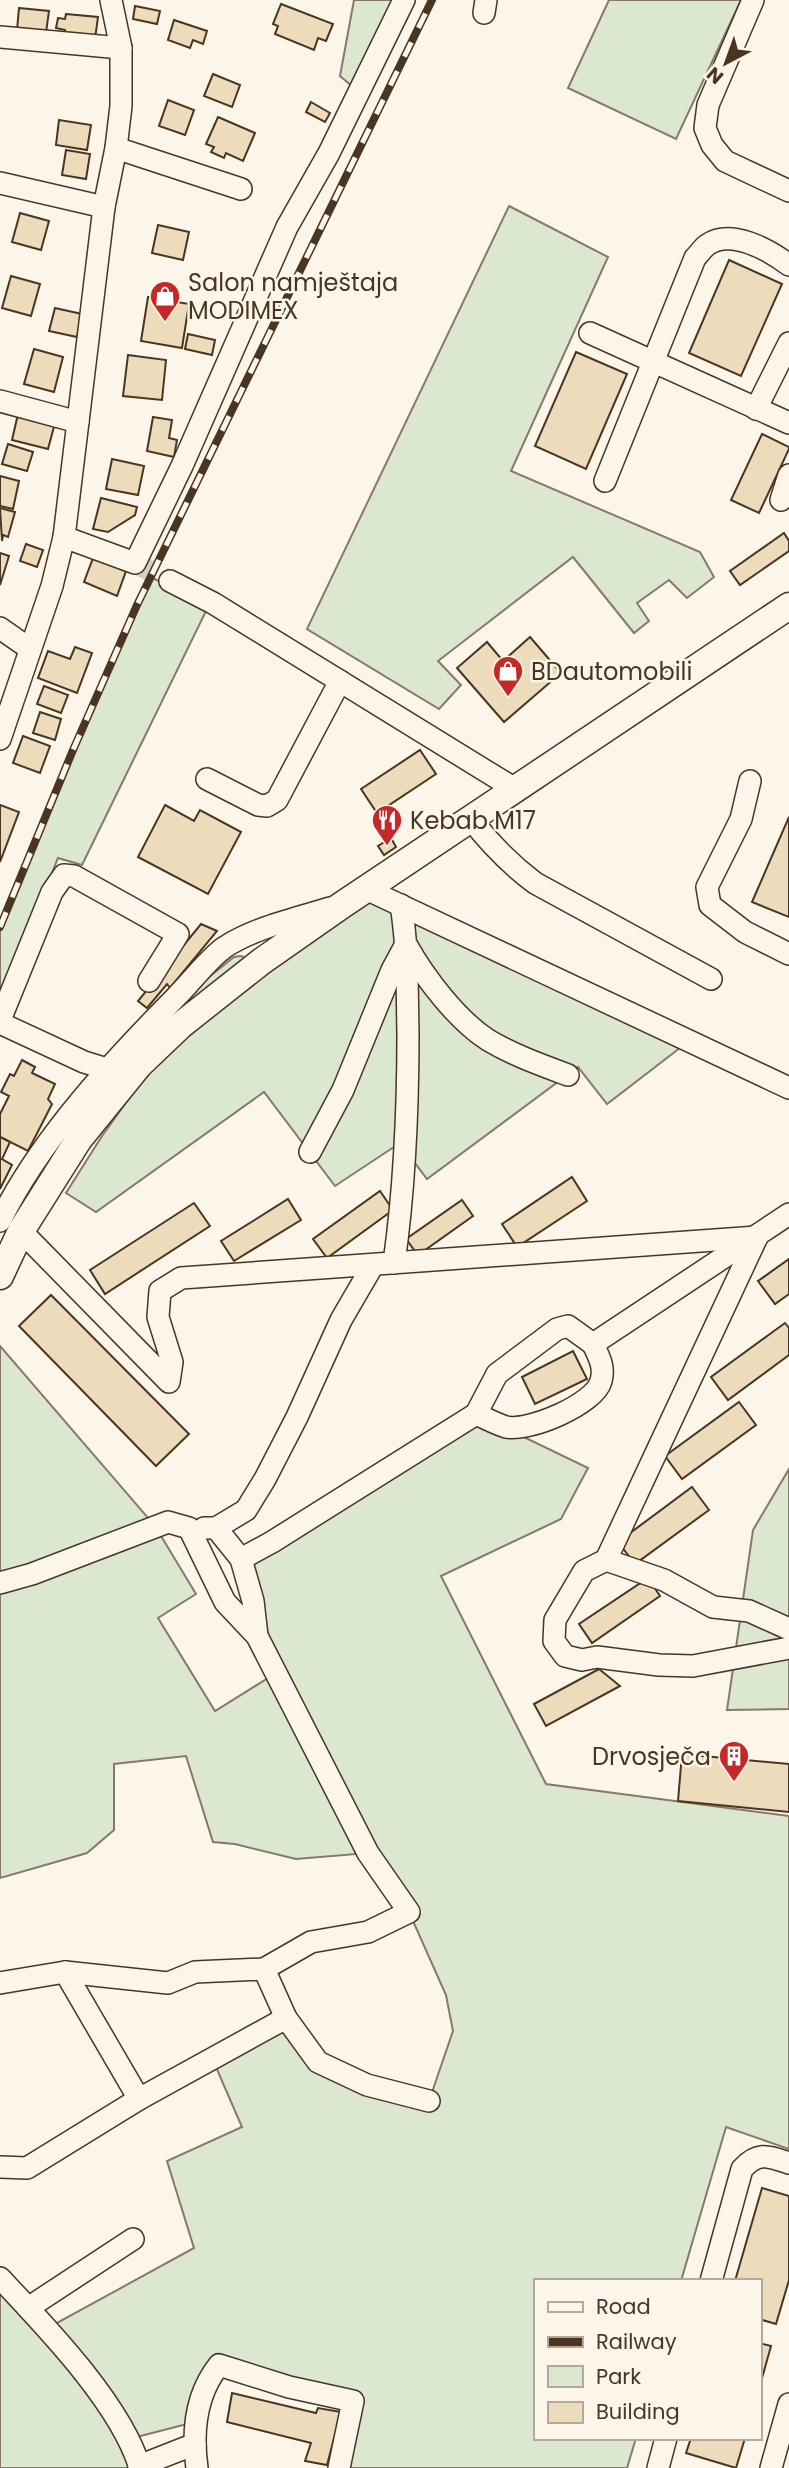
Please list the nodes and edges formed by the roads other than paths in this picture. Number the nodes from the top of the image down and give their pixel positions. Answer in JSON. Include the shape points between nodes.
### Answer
{"nodes":[{"id":1,"x":111,"y":0,"type":"edge"},
{"id":2,"x":404,"y":0,"type":"edge"},
{"id":3,"x":754,"y":0,"type":"edge"},
{"id":4,"x":0,"y":37,"type":"edge"},
{"id":5,"x":121,"y":48,"type":"junction"},
{"id":6,"x":116,"y":148,"type":"junction"},
{"id":7,"x":0,"y":183,"type":"edge"},
{"id":8,"x":241,"y":189,"type":"dead end"},
{"id":9,"x":789,"y":191,"type":"edge"},
{"id":10,"x":104,"y":207,"type":"junction"},
{"id":11,"x":789,"y":265,"type":"edge"},
{"id":12,"x":590,"y":333,"type":"dead end"},
{"id":13,"x":789,"y":343,"type":"edge"},
{"id":14,"x":654,"y":362,"type":"junction"},
{"id":15,"x":0,"y":401,"type":"edge"},
{"id":16,"x":756,"y":409,"type":"junction"},
{"id":17,"x":78,"y":422,"type":"junction"},
{"id":18,"x":789,"y":423,"type":"edge"},
{"id":19,"x":789,"y":475,"type":"edge"},
{"id":20,"x":605,"y":481,"type":"dead end"},
{"id":21,"x":780,"y":500,"type":"dead end"},
{"id":22,"x":64,"y":537,"type":"junction"},
{"id":23,"x":170,"y":581,"type":"tunnel mouth"},
{"id":24,"x":789,"y":606,"type":"edge"},
{"id":25,"x":0,"y":628,"type":"edge"},
{"id":26,"x":30,"y":649,"type":"junction"},
{"id":27,"x":340,"y":681,"type":"junction"},
{"id":28,"x":0,"y":740,"type":"edge"},
{"id":29,"x":207,"y":779,"type":"dead end"},
{"id":30,"x":750,"y":781,"type":"dead end"},
{"id":31,"x":515,"y":789,"type":"junction"},
{"id":32,"x":471,"y":819,"type":"junction"},
{"id":33,"x":366,"y":888,"type":"junction"},
{"id":34,"x":342,"y":905,"type":"junction"},
{"id":35,"x":401,"y":905,"type":"junction"},
{"id":36,"x":406,"y":944,"type":"junction"},
{"id":37,"x":789,"y":954,"type":"edge"},
{"id":38,"x":712,"y":979,"type":"dead end"},
{"id":39,"x":149,"y":981,"type":"dead end"},
{"id":40,"x":0,"y":1022,"type":"edge"},
{"id":41,"x":568,"y":1075,"type":"dead end"},
{"id":42,"x":103,"y":1077,"type":"junction"},
{"id":43,"x":789,"y":1088,"type":"edge"},
{"id":44,"x":310,"y":1152,"type":"dead end"},
{"id":45,"x":789,"y":1214,"type":"edge"},
{"id":46,"x":11,"y":1226,"type":"edge"},
{"id":47,"x":757,"y":1237,"type":"junction"},
{"id":48,"x":384,"y":1264,"type":"junction"},
{"id":49,"x":0,"y":1276,"type":"edge"},
{"id":50,"x":593,"y":1344,"type":"junction"},
{"id":51,"x":476,"y":1414,"type":"junction"},
{"id":52,"x":189,"y":1528,"type":"junction"},
{"id":53,"x":216,"y":1528,"type":"junction"},
{"id":54,"x":241,"y":1559,"type":"junction"},
{"id":55,"x":606,"y":1560,"type":"junction"},
{"id":56,"x":0,"y":1583,"type":"edge"},
{"id":57,"x":789,"y":1629,"type":"edge"},
{"id":58,"x":257,"y":1636,"type":"junction"},
{"id":59,"x":789,"y":1647,"type":"edge"},
{"id":60,"x":264,"y":1969,"type":"junction"},
{"id":61,"x":65,"y":1972,"type":"junction"},
{"id":62,"x":0,"y":1983,"type":"edge"},
{"id":63,"x":286,"y":2018,"type":"junction"},
{"id":64,"x":139,"y":2099,"type":"junction"},
{"id":65,"x":429,"y":2101,"type":"dead end"},
{"id":66,"x":789,"y":2163,"type":"edge"},
{"id":67,"x":0,"y":2167,"type":"edge"},
{"id":68,"x":132,"y":2239,"type":"dead end"},
{"id":69,"x":0,"y":2277,"type":"edge"},
{"id":70,"x":712,"y":2279,"type":"edge"},
{"id":71,"x":28,"y":2308,"type":"junction"},
{"id":72,"x":789,"y":2404,"type":"edge"},
{"id":73,"x":665,"y":2440,"type":"edge"},
{"id":74,"x":195,"y":2444,"type":"junction"},
{"id":75,"x":783,"y":2448,"type":"edge"},
{"id":76,"x":139,"y":2467,"type":"edge"},
{"id":77,"x":197,"y":2468,"type":"edge"},
{"id":78,"x":339,"y":2468,"type":"edge"},
{"id":79,"x":658,"y":2468,"type":"edge"},
{"id":80,"x":771,"y":2468,"type":"edge"}],
"edges":[{"from":1,"to":5,"type":"street"},
{"from":2,"to":22,"type":"street","via":[[287,227],[135,563]]},
{"from":3,"to":9,"type":"street","via":[[708,106],[705,128],[724,162]]},
{"from":4,"to":5,"type":"street"},
{"from":5,"to":6,"type":"street"},
{"from":6,"to":8,"type":"street"},
{"from":6,"to":10,"type":"street"},
{"from":7,"to":10,"type":"street"},
{"from":10,"to":17,"type":"street"},
{"from":11,"to":14,"type":"street","via":[[769,250],[725,238],[707,245],[695,258]]},
{"from":12,"to":14,"type":"street"},
{"from":13,"to":16,"type":"street"},
{"from":14,"to":16,"type":"street"},
{"from":14,"to":20,"type":"street"},
{"from":15,"to":17,"type":"street"},
{"from":16,"to":18,"type":"street"},
{"from":17,"to":22,"type":"street"},
{"from":19,"to":21,"type":"street"},
{"from":22,"to":26,"type":"street"},
{"from":23,"to":27,"type":"street"},
{"from":24,"to":31,"type":"main road"},
{"from":25,"to":26,"type":"street"},
{"from":26,"to":28,"type":"street"},
{"from":27,"to":29,"type":"street","via":[[276,800],[258,805]]},
{"from":27,"to":31,"type":"street"},
{"from":30,"to":37,"type":"street","via":[[741,819],[707,887],[710,905],[745,932]]},
{"from":31,"to":32,"type":"main road"},
{"from":32,"to":33,"type":"main road"},
{"from":32,"to":38,"type":"street","via":[[487,840],[535,883]]},
{"from":33,"to":34,"type":"main road"},
{"from":33,"to":35,"type":"street"},
{"from":34,"to":42,"type":"street","via":[[276,924],[225,947]]},
{"from":34,"to":46,"type":"main road","via":[[226,988],[139,1065]]},
{"from":35,"to":36,"type":"street"},
{"from":35,"to":43,"type":"street"},
{"from":36,"to":41,"type":"street","via":[[434,986],[487,1039]]},
{"from":36,"to":44,"type":"street","via":[[343,1090]]},
{"from":36,"to":48,"type":"street","via":[[409,1104],[403,1199]]},
{"from":39,"to":40,"type":"street","via":[[178,934],[64,874],[52,892]]},
{"from":40,"to":42,"type":"street","via":[[83,1062]]},
{"from":42,"to":46,"type":"street","via":[[15,1190]]},
{"from":45,"to":47,"type":"street"},
{"from":46,"to":48,"type":"street","via":[[169,1382],[173,1362],[158,1317],[160,1291],[181,1278]]},
{"from":46,"to":49,"type":"main road"},
{"from":47,"to":48,"type":"street"},
{"from":47,"to":50,"type":"street"},
{"from":47,"to":55,"type":"street"},
{"from":48,"to":53,"type":"street","via":[[341,1320],[297,1417],[246,1510]]},
{"from":50,"to":51,"type":"street","via":[[568,1326],[557,1329],[497,1374]]},
{"from":50,"to":51,"type":"street","via":[[602,1364],[602,1380],[597,1391],[579,1404],[533,1425],[508,1427]]},
{"from":51,"to":54,"type":"street"},
{"from":52,"to":53,"type":"street"},
{"from":52,"to":56,"type":"street","via":[[168,1522]]},
{"from":52,"to":58,"type":"street","via":[[225,1602]]},
{"from":53,"to":54,"type":"street"},
{"from":54,"to":58,"type":"street"},
{"from":55,"to":57,"type":"street","via":[[664,1580],[713,1607],[749,1611]]},
{"from":55,"to":59,"type":"street","via":[[584,1572],[555,1620],[554,1641],[565,1656],[693,1666]]},
{"from":58,"to":60,"type":"street","via":[[368,1853],[410,1912],[368,1932],[311,1942]]},
{"from":60,"to":61,"type":"street","via":[[195,1972],[168,1983]]},
{"from":60,"to":63,"type":"street"},
{"from":61,"to":62,"type":"street"},
{"from":61,"to":64,"type":"street"},
{"from":63,"to":64,"type":"street"},
{"from":63,"to":65,"type":"street","via":[[317,2062],[367,2085]]},
{"from":64,"to":67,"type":"street","via":[[27,2168]]},
{"from":66,"to":70,"type":"street","via":[[755,2157],[742,2169]]},
{"from":68,"to":71,"type":"street"},
{"from":69,"to":71,"type":"street"},
{"from":71,"to":76,"type":"street","via":[[117,2419]]},
{"from":72,"to":75,"type":"street"},
{"from":73,"to":79,"type":"street"},
{"from":74,"to":76,"type":"street"},
{"from":74,"to":77,"type":"street"},
{"from":74,"to":78,"type":"street","via":[[195,2422],[209,2378],[219,2365],[352,2401]]},
{"from":75,"to":80,"type":"street"}]}
